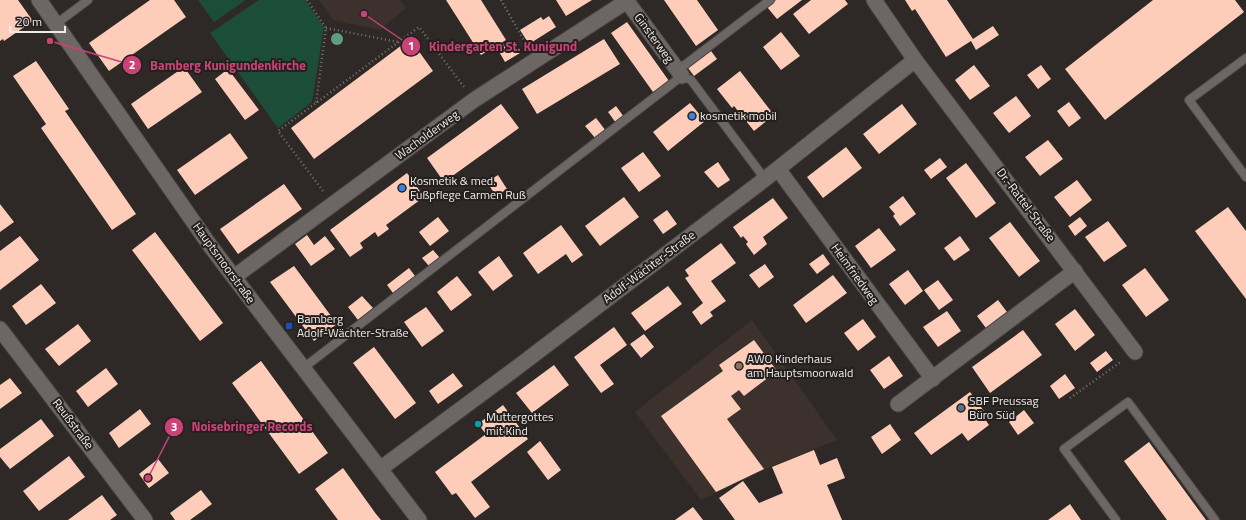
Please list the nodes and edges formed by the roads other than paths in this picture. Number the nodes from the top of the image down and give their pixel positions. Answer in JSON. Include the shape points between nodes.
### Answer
{"nodes":[{"id":1,"x":39,"y":0,"type":"edge"},
{"id":2,"x":88,"y":0,"type":"edge"},
{"id":3,"x":770,"y":0,"type":"edge"},
{"id":4,"x":874,"y":0,"type":"edge"},
{"id":5,"x":627,"y":1,"type":"edge"},
{"id":6,"x":56,"y":24,"type":"junction"},
{"id":7,"x":1246,"y":58,"type":"edge"},
{"id":8,"x":915,"y":60,"type":"junction"},
{"id":9,"x":680,"y":73,"type":"junction"},
{"id":10,"x":778,"y":168,"type":"junction"},
{"id":11,"x":1246,"y":177,"type":"edge"},
{"id":12,"x":765,"y":179,"type":"junction"},
{"id":13,"x":1075,"y":271,"type":"junction"},
{"id":14,"x":234,"y":277,"type":"junction"},
{"id":15,"x":0,"y":329,"type":"edge"},
{"id":16,"x":1134,"y":352,"type":"road end"},
{"id":17,"x":302,"y":369,"type":"junction"},
{"id":18,"x":933,"y":379,"type":"junction"},
{"id":19,"x":898,"y":404,"type":"dead end"},
{"id":20,"x":380,"y":469,"type":"junction"},
{"id":21,"x":145,"y":520,"type":"edge"},
{"id":22,"x":419,"y":520,"type":"edge"},
{"id":23,"x":1116,"y":520,"type":"edge"},
{"id":24,"x":1215,"y":520,"type":"edge"}],
"edges":[{"from":1,"to":6,"type":"street","name":"Hauptsmoorstraße"},
{"from":2,"to":6,"type":"lane"},
{"from":3,"to":9,"type":"lane"},
{"from":4,"to":8,"type":"street","name":"Dr.-Rattel-Straße"},
{"from":5,"to":9,"type":"street","name":"Ginsterweg"},
{"from":5,"to":14,"type":"street","name":"Wacholderweg","via":[[474,100]]},
{"from":6,"to":14,"type":"street","name":"Hauptsmoorstraße"},
{"from":7,"to":11,"type":"lane","via":[[1189,100]]},
{"from":8,"to":10,"type":"street","name":"Adolf-Wächter-Straße"},
{"from":8,"to":13,"type":"street","name":"Dr.-Rattel-Straße"},
{"from":9,"to":12,"type":"lane","via":[[690,80]]},
{"from":9,"to":17,"type":"lane"},
{"from":10,"to":12,"type":"street","name":"Adolf-Wächter-Straße"},
{"from":10,"to":18,"type":"street","name":"Heimfriedweg"},
{"from":12,"to":20,"type":"street","name":"Adolf-Wächter-Straße"},
{"from":13,"to":16,"type":"street","name":"Dr.-Rattel-Straße"},
{"from":13,"to":18,"type":"street"},
{"from":14,"to":17,"type":"street","name":"Hauptsmoorstraße"},
{"from":15,"to":21,"type":"street","name":"Reußstraße"},
{"from":17,"to":20,"type":"street","name":"Hauptsmoorstraße"},
{"from":18,"to":19,"type":"street"},
{"from":20,"to":22,"type":"street","name":"Hauptsmoorstraße"},
{"from":23,"to":24,"type":"lane","via":[[1064,449],[1128,402]]}]}
